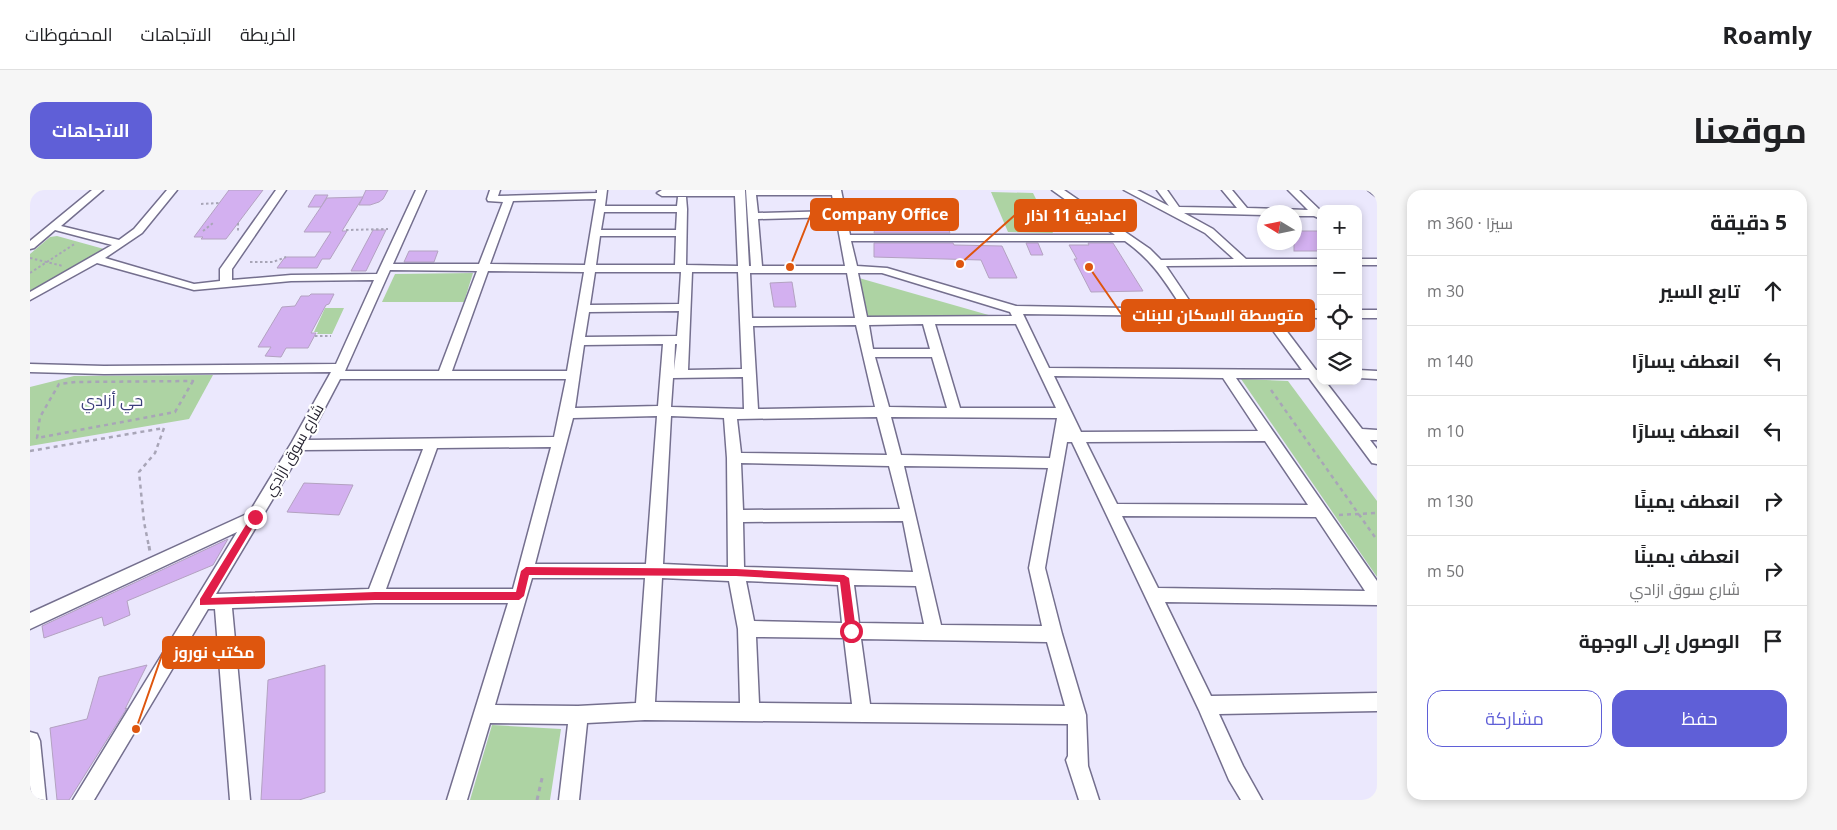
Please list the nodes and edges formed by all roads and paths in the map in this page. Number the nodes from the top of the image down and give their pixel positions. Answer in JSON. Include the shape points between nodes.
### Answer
{"nodes":[{"id":1,"x":98,"y":190,"type":"edge"},
{"id":2,"x":172,"y":190,"type":"edge"},
{"id":3,"x":281,"y":190,"type":"edge"},
{"id":4,"x":421,"y":190,"type":"edge"},
{"id":5,"x":495,"y":190,"type":"edge"},
{"id":6,"x":1057,"y":190,"type":"edge"},
{"id":7,"x":1129,"y":190,"type":"edge"},
{"id":8,"x":1162,"y":190,"type":"edge"},
{"id":9,"x":1227,"y":190,"type":"edge"},
{"id":10,"x":1293,"y":190,"type":"edge"},
{"id":11,"x":1373,"y":190,"type":"edge"},
{"id":12,"x":662,"y":191,"type":"edge"},
{"id":13,"x":745,"y":191,"type":"edge"},
{"id":14,"x":836,"y":191,"type":"edge"},
{"id":15,"x":601,"y":193,"type":"edge"},
{"id":16,"x":683,"y":193,"type":"junction"},
{"id":17,"x":1377,"y":194,"type":"edge"},
{"id":18,"x":509,"y":199,"type":"junction"},
{"id":19,"x":201,"y":204,"type":"dead end"},
{"id":20,"x":219,"y":204,"type":"dead end"},
{"id":21,"x":599,"y":209,"type":"junction"},
{"id":22,"x":661,"y":209,"type":"junction"},
{"id":23,"x":682,"y":209,"type":"junction"},
{"id":24,"x":1246,"y":212,"type":"junction"},
{"id":25,"x":1180,"y":213,"type":"junction"},
{"id":26,"x":842,"y":214,"type":"junction"},
{"id":27,"x":1317,"y":214,"type":"edge"},
{"id":28,"x":1317,"y":215,"type":"edge"},
{"id":29,"x":752,"y":216,"type":"junction"},
{"id":30,"x":213,"y":223,"type":"dead end"},
{"id":31,"x":238,"y":223,"type":"dead end"},
{"id":32,"x":54,"y":227,"type":"junction"},
{"id":33,"x":388,"y":229,"type":"dead end"},
{"id":34,"x":346,"y":230,"type":"dead end"},
{"id":35,"x":203,"y":231,"type":"dead end"},
{"id":36,"x":238,"y":231,"type":"dead end"},
{"id":37,"x":596,"y":234,"type":"junction"},
{"id":38,"x":681,"y":234,"type":"junction"},
{"id":39,"x":847,"y":238,"type":"junction"},
{"id":40,"x":1127,"y":238,"type":"junction"},
{"id":41,"x":76,"y":243,"type":"dead end"},
{"id":42,"x":121,"y":244,"type":"junction"},
{"id":43,"x":30,"y":246,"type":"edge"},
{"id":44,"x":286,"y":257,"type":"dead end"},
{"id":45,"x":30,"y":258,"type":"edge"},
{"id":46,"x":96,"y":259,"type":"junction"},
{"id":47,"x":1362,"y":260,"type":"edge"},
{"id":48,"x":47,"y":262,"type":"junction"},
{"id":49,"x":250,"y":262,"type":"dead end"},
{"id":50,"x":1243,"y":262,"type":"junction"},
{"id":51,"x":1317,"y":262,"type":"edge"},
{"id":52,"x":1377,"y":262,"type":"edge"},
{"id":53,"x":1158,"y":263,"type":"junction"},
{"id":54,"x":484,"y":268,"type":"junction"},
{"id":55,"x":590,"y":268,"type":"junction"},
{"id":56,"x":744,"y":269,"type":"junction"},
{"id":57,"x":757,"y":269,"type":"junction"},
{"id":58,"x":851,"y":269,"type":"junction"},
{"id":59,"x":78,"y":270,"type":"junction"},
{"id":60,"x":683,"y":270,"type":"junction"},
{"id":61,"x":384,"y":272,"type":"junction"},
{"id":62,"x":30,"y":273,"type":"edge"},
{"id":63,"x":226,"y":283,"type":"junction"},
{"id":64,"x":30,"y":297,"type":"edge"},
{"id":65,"x":583,"y":308,"type":"junction"},
{"id":66,"x":684,"y":308,"type":"junction"},
{"id":67,"x":1191,"y":312,"type":"junction"},
{"id":68,"x":1267,"y":314,"type":"junction"},
{"id":69,"x":1317,"y":314,"type":"edge"},
{"id":70,"x":1362,"y":314,"type":"edge"},
{"id":71,"x":1377,"y":314,"type":"edge"},
{"id":72,"x":1018,"y":315,"type":"junction"},
{"id":73,"x":928,"y":321,"type":"junction"},
{"id":74,"x":747,"y":322,"type":"junction"},
{"id":75,"x":862,"y":322,"type":"junction"},
{"id":76,"x":315,"y":336,"type":"dead end"},
{"id":77,"x":331,"y":336,"type":"dead end"},
{"id":78,"x":676,"y":340,"type":"junction"},
{"id":79,"x":578,"y":341,"type":"junction"},
{"id":80,"x":868,"y":353,"type":"junction"},
{"id":81,"x":938,"y":353,"type":"junction"},
{"id":82,"x":30,"y":368,"type":"edge"},
{"id":83,"x":68,"y":369,"type":"junction"},
{"id":84,"x":338,"y":372,"type":"junction"},
{"id":85,"x":1045,"y":372,"type":"junction"},
{"id":86,"x":749,"y":373,"type":"junction"},
{"id":87,"x":674,"y":374,"type":"junction"},
{"id":88,"x":1227,"y":374,"type":"junction"},
{"id":89,"x":1316,"y":374,"type":"edge"},
{"id":90,"x":1362,"y":374,"type":"edge"},
{"id":91,"x":1377,"y":374,"type":"edge"},
{"id":92,"x":444,"y":375,"type":"junction"},
{"id":93,"x":572,"y":375,"type":"junction"},
{"id":94,"x":30,"y":379,"type":"edge"},
{"id":95,"x":193,"y":382,"type":"joint"},
{"id":96,"x":1271,"y":390,"type":"dead end"},
{"id":97,"x":665,"y":411,"type":"junction"},
{"id":98,"x":883,"y":412,"type":"junction"},
{"id":99,"x":955,"y":412,"type":"junction"},
{"id":100,"x":567,"y":413,"type":"junction"},
{"id":101,"x":1066,"y":413,"type":"junction"},
{"id":102,"x":730,"y":414,"type":"junction"},
{"id":103,"x":752,"y":414,"type":"junction"},
{"id":104,"x":1358,"y":434,"type":"junction"},
{"id":105,"x":1377,"y":435,"type":"edge"},
{"id":106,"x":1269,"y":436,"type":"junction"},
{"id":107,"x":1069,"y":437,"type":"junction"},
{"id":108,"x":560,"y":442,"type":"junction"},
{"id":109,"x":298,"y":445,"type":"junction"},
{"id":110,"x":431,"y":445,"type":"junction"},
{"id":111,"x":30,"y":451,"type":"edge"},
{"id":112,"x":734,"y":458,"type":"junction"},
{"id":113,"x":1377,"y":459,"type":"edge"},
{"id":114,"x":895,"y":460,"type":"junction"},
{"id":115,"x":1056,"y":463,"type":"junction"},
{"id":116,"x":1112,"y":510,"type":"junction"},
{"id":117,"x":1320,"y":510,"type":"junction"},
{"id":118,"x":1358,"y":513,"type":"junction"},
{"id":119,"x":1377,"y":513,"type":"edge"},
{"id":120,"x":909,"y":515,"type":"junction"},
{"id":121,"x":1336,"y":515,"type":"dead end"},
{"id":122,"x":736,"y":516,"type":"junction"},
{"id":123,"x":255,"y":517,"type":"junction"},
{"id":124,"x":1377,"y":540,"type":"edge"},
{"id":125,"x":153,"y":563,"type":"junction"},
{"id":126,"x":526,"y":571,"type":"junction"},
{"id":127,"x":655,"y":571,"type":"junction"},
{"id":128,"x":736,"y":573,"type":"junction"},
{"id":129,"x":844,"y":578,"type":"junction"},
{"id":130,"x":923,"y":578,"type":"junction"},
{"id":131,"x":375,"y":596,"type":"junction"},
{"id":132,"x":519,"y":596,"type":"junction"},
{"id":133,"x":1153,"y":596,"type":"junction"},
{"id":134,"x":1377,"y":597,"type":"edge"},
{"id":135,"x":223,"y":601,"type":"junction"},
{"id":136,"x":204,"y":602,"type":"junction"},
{"id":137,"x":30,"y":621,"type":"edge"},
{"id":138,"x":747,"y":629,"type":"junction"},
{"id":139,"x":851,"y":631,"type":"junction"},
{"id":140,"x":934,"y":632,"type":"junction"},
{"id":141,"x":1053,"y":634,"type":"junction"},
{"id":142,"x":1377,"y":702,"type":"edge"},
{"id":143,"x":1206,"y":705,"type":"junction"},
{"id":144,"x":645,"y":712,"type":"junction"},
{"id":145,"x":750,"y":712,"type":"junction"},
{"id":146,"x":862,"y":713,"type":"junction"},
{"id":147,"x":482,"y":714,"type":"junction"},
{"id":148,"x":578,"y":715,"type":"junction"},
{"id":149,"x":1070,"y":715,"type":"junction"},
{"id":150,"x":30,"y":742,"type":"edge"},
{"id":151,"x":543,"y":774,"type":"dead end"},
{"id":152,"x":36,"y":800,"type":"edge"},
{"id":153,"x":83,"y":800,"type":"edge"},
{"id":154,"x":240,"y":800,"type":"edge"},
{"id":155,"x":457,"y":800,"type":"edge"},
{"id":156,"x":537,"y":800,"type":"edge"},
{"id":157,"x":569,"y":800,"type":"edge"},
{"id":158,"x":1089,"y":800,"type":"edge"},
{"id":159,"x":1252,"y":800,"type":"edge"}],
"edges":[{"from":1,"to":32,"type":"street"},
{"from":2,"to":42,"type":"street","via":[[138,231]]},
{"from":3,"to":63,"type":"street","via":[[226,268]]},
{"from":4,"to":61,"type":"street","name":"شارع سوق ازادي"},
{"from":5,"to":18,"type":"street","via":[[492,199]]},
{"from":6,"to":40,"type":"street"},
{"from":7,"to":25,"type":"street"},
{"from":8,"to":25,"type":"street"},
{"from":9,"to":24,"type":"street"},
{"from":10,"to":27,"type":"street"},
{"from":11,"to":17,"type":"street"},
{"from":12,"to":16,"type":"street"},
{"from":12,"to":22,"type":"street"},
{"from":13,"to":14,"type":"street"},
{"from":13,"to":16,"type":"street"},
{"from":13,"to":29,"type":"street"},
{"from":13,"to":56,"type":"street"},
{"from":14,"to":26,"type":"street"},
{"from":15,"to":18,"type":"street"},
{"from":15,"to":21,"type":"street"},
{"from":16,"to":23,"type":"street"},
{"from":18,"to":54,"type":"street"},
{"from":19,"to":20,"type":"path"},
{"from":21,"to":22,"type":"street"},
{"from":21,"to":37,"type":"street"},
{"from":22,"to":23,"type":"street"},
{"from":23,"to":38,"type":"street"},
{"from":24,"to":25,"type":"street"},
{"from":24,"to":28,"type":"street"},
{"from":25,"to":50,"type":"street","via":[[1209,231]]},
{"from":26,"to":29,"type":"street"},
{"from":26,"to":39,"type":"street"},
{"from":29,"to":57,"type":"street"},
{"from":30,"to":35,"type":"path"},
{"from":31,"to":36,"type":"path"},
{"from":32,"to":42,"type":"street"},
{"from":32,"to":43,"type":"street"},
{"from":33,"to":34,"type":"path"},
{"from":37,"to":38,"type":"street"},
{"from":37,"to":55,"type":"street"},
{"from":38,"to":60,"type":"street"},
{"from":39,"to":40,"type":"street"},
{"from":39,"to":58,"type":"street"},
{"from":40,"to":53,"type":"street"},
{"from":41,"to":48,"type":"path"},
{"from":42,"to":46,"type":"street"},
{"from":44,"to":49,"type":"path","via":[[273,262]]},
{"from":45,"to":48,"type":"path"},
{"from":46,"to":59,"type":"street"},
{"from":46,"to":63,"type":"street","via":[[194,287]]},
{"from":47,"to":52,"type":"street"},
{"from":48,"to":59,"type":"path"},
{"from":48,"to":62,"type":"path"},
{"from":50,"to":51,"type":"street"},
{"from":50,"to":53,"type":"street"},
{"from":53,"to":67,"type":"street"},
{"from":54,"to":55,"type":"street"},
{"from":54,"to":61,"type":"street"},
{"from":54,"to":92,"type":"street"},
{"from":55,"to":60,"type":"street"},
{"from":55,"to":65,"type":"street"},
{"from":56,"to":57,"type":"street"},
{"from":56,"to":60,"type":"street"},
{"from":56,"to":74,"type":"street"},
{"from":57,"to":58,"type":"street"},
{"from":58,"to":72,"type":"street","via":[[883,270]]},
{"from":58,"to":75,"type":"street"},
{"from":59,"to":64,"type":"street"},
{"from":60,"to":66,"type":"street"},
{"from":61,"to":63,"type":"street"},
{"from":61,"to":84,"type":"street","name":"شارع سوق ازادي"},
{"from":65,"to":66,"type":"street"},
{"from":65,"to":79,"type":"street"},
{"from":66,"to":78,"type":"street"},
{"from":67,"to":68,"type":"street"},
{"from":67,"to":72,"type":"street"},
{"from":68,"to":69,"type":"street"},
{"from":68,"to":89,"type":"street"},
{"from":70,"to":71,"type":"street"},
{"from":72,"to":73,"type":"street"},
{"from":72,"to":85,"type":"street"},
{"from":73,"to":75,"type":"street"},
{"from":73,"to":81,"type":"street"},
{"from":74,"to":75,"type":"street"},
{"from":74,"to":86,"type":"street"},
{"from":75,"to":80,"type":"street"},
{"from":76,"to":77,"type":"path"},
{"from":78,"to":79,"type":"street"},
{"from":78,"to":87,"type":"street"},
{"from":79,"to":93,"type":"street"},
{"from":80,"to":81,"type":"street"},
{"from":80,"to":98,"type":"street"},
{"from":81,"to":99,"type":"street"},
{"from":82,"to":83,"type":"street"},
{"from":83,"to":84,"type":"street"},
{"from":83,"to":94,"type":"street"},
{"from":84,"to":92,"type":"street"},
{"from":84,"to":109,"type":"street","name":"شارع سوق ازادي"},
{"from":85,"to":88,"type":"street"},
{"from":85,"to":101,"type":"street"},
{"from":86,"to":87,"type":"street"},
{"from":86,"to":103,"type":"street"},
{"from":87,"to":97,"type":"street"},
{"from":88,"to":89,"type":"street"},
{"from":88,"to":106,"type":"street"},
{"from":89,"to":104,"type":"street"},
{"from":90,"to":91,"type":"street"},
{"from":92,"to":93,"type":"street"},
{"from":93,"to":100,"type":"street"},
{"from":95,"to":95,"type":"path","via":[[175,412],[37,438],[39,421],[58,384]]},
{"from":96,"to":118,"type":"path"},
{"from":97,"to":100,"type":"street"},
{"from":97,"to":102,"type":"street"},
{"from":97,"to":127,"type":"street"},
{"from":98,"to":99,"type":"street"},
{"from":98,"to":103,"type":"street"},
{"from":98,"to":114,"type":"street"},
{"from":99,"to":101,"type":"street"},
{"from":100,"to":108,"type":"street"},
{"from":101,"to":107,"type":"street"},
{"from":102,"to":103,"type":"street"},
{"from":102,"to":112,"type":"street"},
{"from":104,"to":105,"type":"street"},
{"from":104,"to":113,"type":"street"},
{"from":106,"to":107,"type":"street"},
{"from":106,"to":117,"type":"street"},
{"from":107,"to":115,"type":"street"},
{"from":107,"to":116,"type":"street"},
{"from":108,"to":110,"type":"street"},
{"from":108,"to":126,"type":"street"},
{"from":109,"to":110,"type":"street"},
{"from":109,"to":123,"type":"street","name":"شارع سوق ازادي"},
{"from":110,"to":131,"type":"street"},
{"from":111,"to":125,"type":"path","via":[[164,428],[155,453],[139,472],[144,522]]},
{"from":112,"to":114,"type":"street"},
{"from":112,"to":122,"type":"street"},
{"from":114,"to":115,"type":"street"},
{"from":114,"to":120,"type":"street"},
{"from":115,"to":141,"type":"street","via":[[1038,568]]},
{"from":116,"to":117,"type":"street"},
{"from":116,"to":133,"type":"street"},
{"from":117,"to":134,"type":"street"},
{"from":118,"to":119,"type":"path"},
{"from":118,"to":121,"type":"path"},
{"from":118,"to":124,"type":"path"},
{"from":120,"to":122,"type":"street"},
{"from":120,"to":130,"type":"street"},
{"from":122,"to":128,"type":"street"},
{"from":123,"to":125,"type":"street"},
{"from":123,"to":136,"type":"street","name":"شارع سوق ازادي"},
{"from":125,"to":137,"type":"street"},
{"from":126,"to":127,"type":"street"},
{"from":126,"to":132,"type":"street"},
{"from":127,"to":128,"type":"street"},
{"from":127,"to":144,"type":"street"},
{"from":128,"to":129,"type":"street"},
{"from":128,"to":138,"type":"street"},
{"from":129,"to":130,"type":"street"},
{"from":129,"to":139,"type":"street"},
{"from":130,"to":140,"type":"street"},
{"from":131,"to":132,"type":"street"},
{"from":131,"to":135,"type":"street"},
{"from":132,"to":147,"type":"street"},
{"from":133,"to":134,"type":"street"},
{"from":133,"to":143,"type":"street"},
{"from":135,"to":136,"type":"street"},
{"from":135,"to":154,"type":"street"},
{"from":136,"to":153,"type":"street","name":"شارع سوق ازادي"},
{"from":138,"to":139,"type":"street"},
{"from":138,"to":145,"type":"street"},
{"from":139,"to":140,"type":"street"},
{"from":139,"to":146,"type":"street"},
{"from":140,"to":141,"type":"street"},
{"from":141,"to":149,"type":"street"},
{"from":142,"to":143,"type":"street"},
{"from":143,"to":159,"type":"street","via":[[1236,773]]},
{"from":144,"to":145,"type":"street"},
{"from":144,"to":148,"type":"street"},
{"from":145,"to":146,"type":"street"},
{"from":146,"to":149,"type":"street"},
{"from":147,"to":148,"type":"street"},
{"from":147,"to":155,"type":"street"},
{"from":148,"to":157,"type":"street"},
{"from":149,"to":158,"type":"street","via":[[1078,768]]},
{"from":150,"to":152,"type":"street"},
{"from":151,"to":156,"type":"path"}]}
